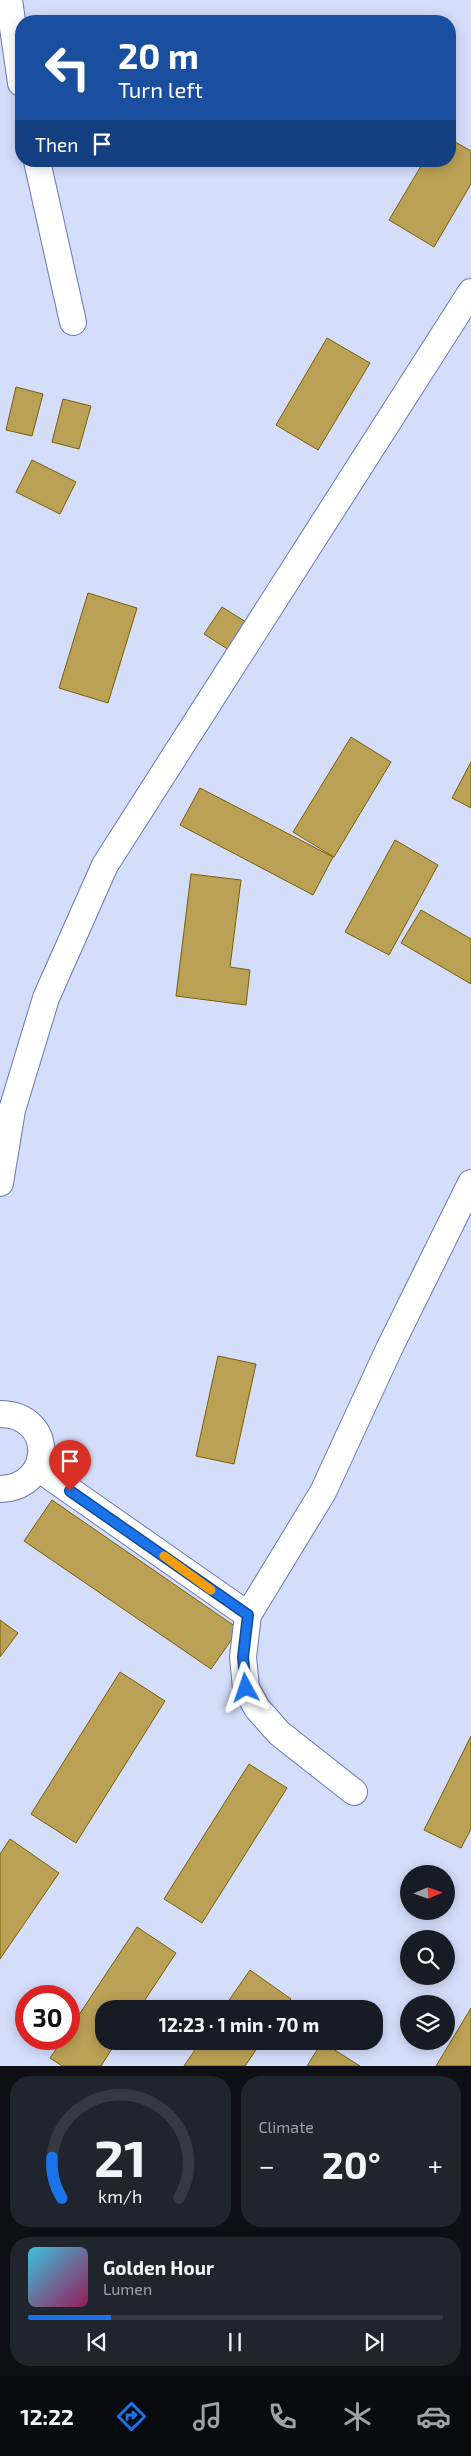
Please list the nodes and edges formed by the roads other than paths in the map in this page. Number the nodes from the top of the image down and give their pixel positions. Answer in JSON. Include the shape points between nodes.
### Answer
{"nodes":[{"id":1,"x":9,"y":0,"type":"edge"},
{"id":2,"x":15,"y":42,"type":"edge"},
{"id":3,"x":38,"y":167,"type":"edge"},
{"id":4,"x":471,"y":292,"type":"edge"},
{"id":5,"x":73,"y":322,"type":"dead end"},
{"id":6,"x":0,"y":1183,"type":"edge"},
{"id":7,"x":471,"y":1183,"type":"edge"},
{"id":8,"x":0,"y":1414,"type":"edge"},
{"id":9,"x":38,"y":1468,"type":"junction"},
{"id":10,"x":0,"y":1489,"type":"edge"},
{"id":11,"x":248,"y":1615,"type":"junction"},
{"id":12,"x":354,"y":1792,"type":"dead end"}],
"edges":[{"from":1,"to":2,"type":"street"},
{"from":3,"to":5,"type":"street"},
{"from":4,"to":6,"type":"street","via":[[105,865],[46,998],[12,1110]]},
{"from":7,"to":11,"type":"street","via":[[323,1492]]},
{"from":8,"to":9,"type":"street","via":[[21,1417],[31,1424],[38,1434],[42,1457]]},
{"from":9,"to":10,"type":"street","via":[[22,1485]]},
{"from":9,"to":11,"type":"street"},
{"from":11,"to":12,"type":"street","via":[[243,1657],[246,1688],[257,1708],[279,1733]]}]}
